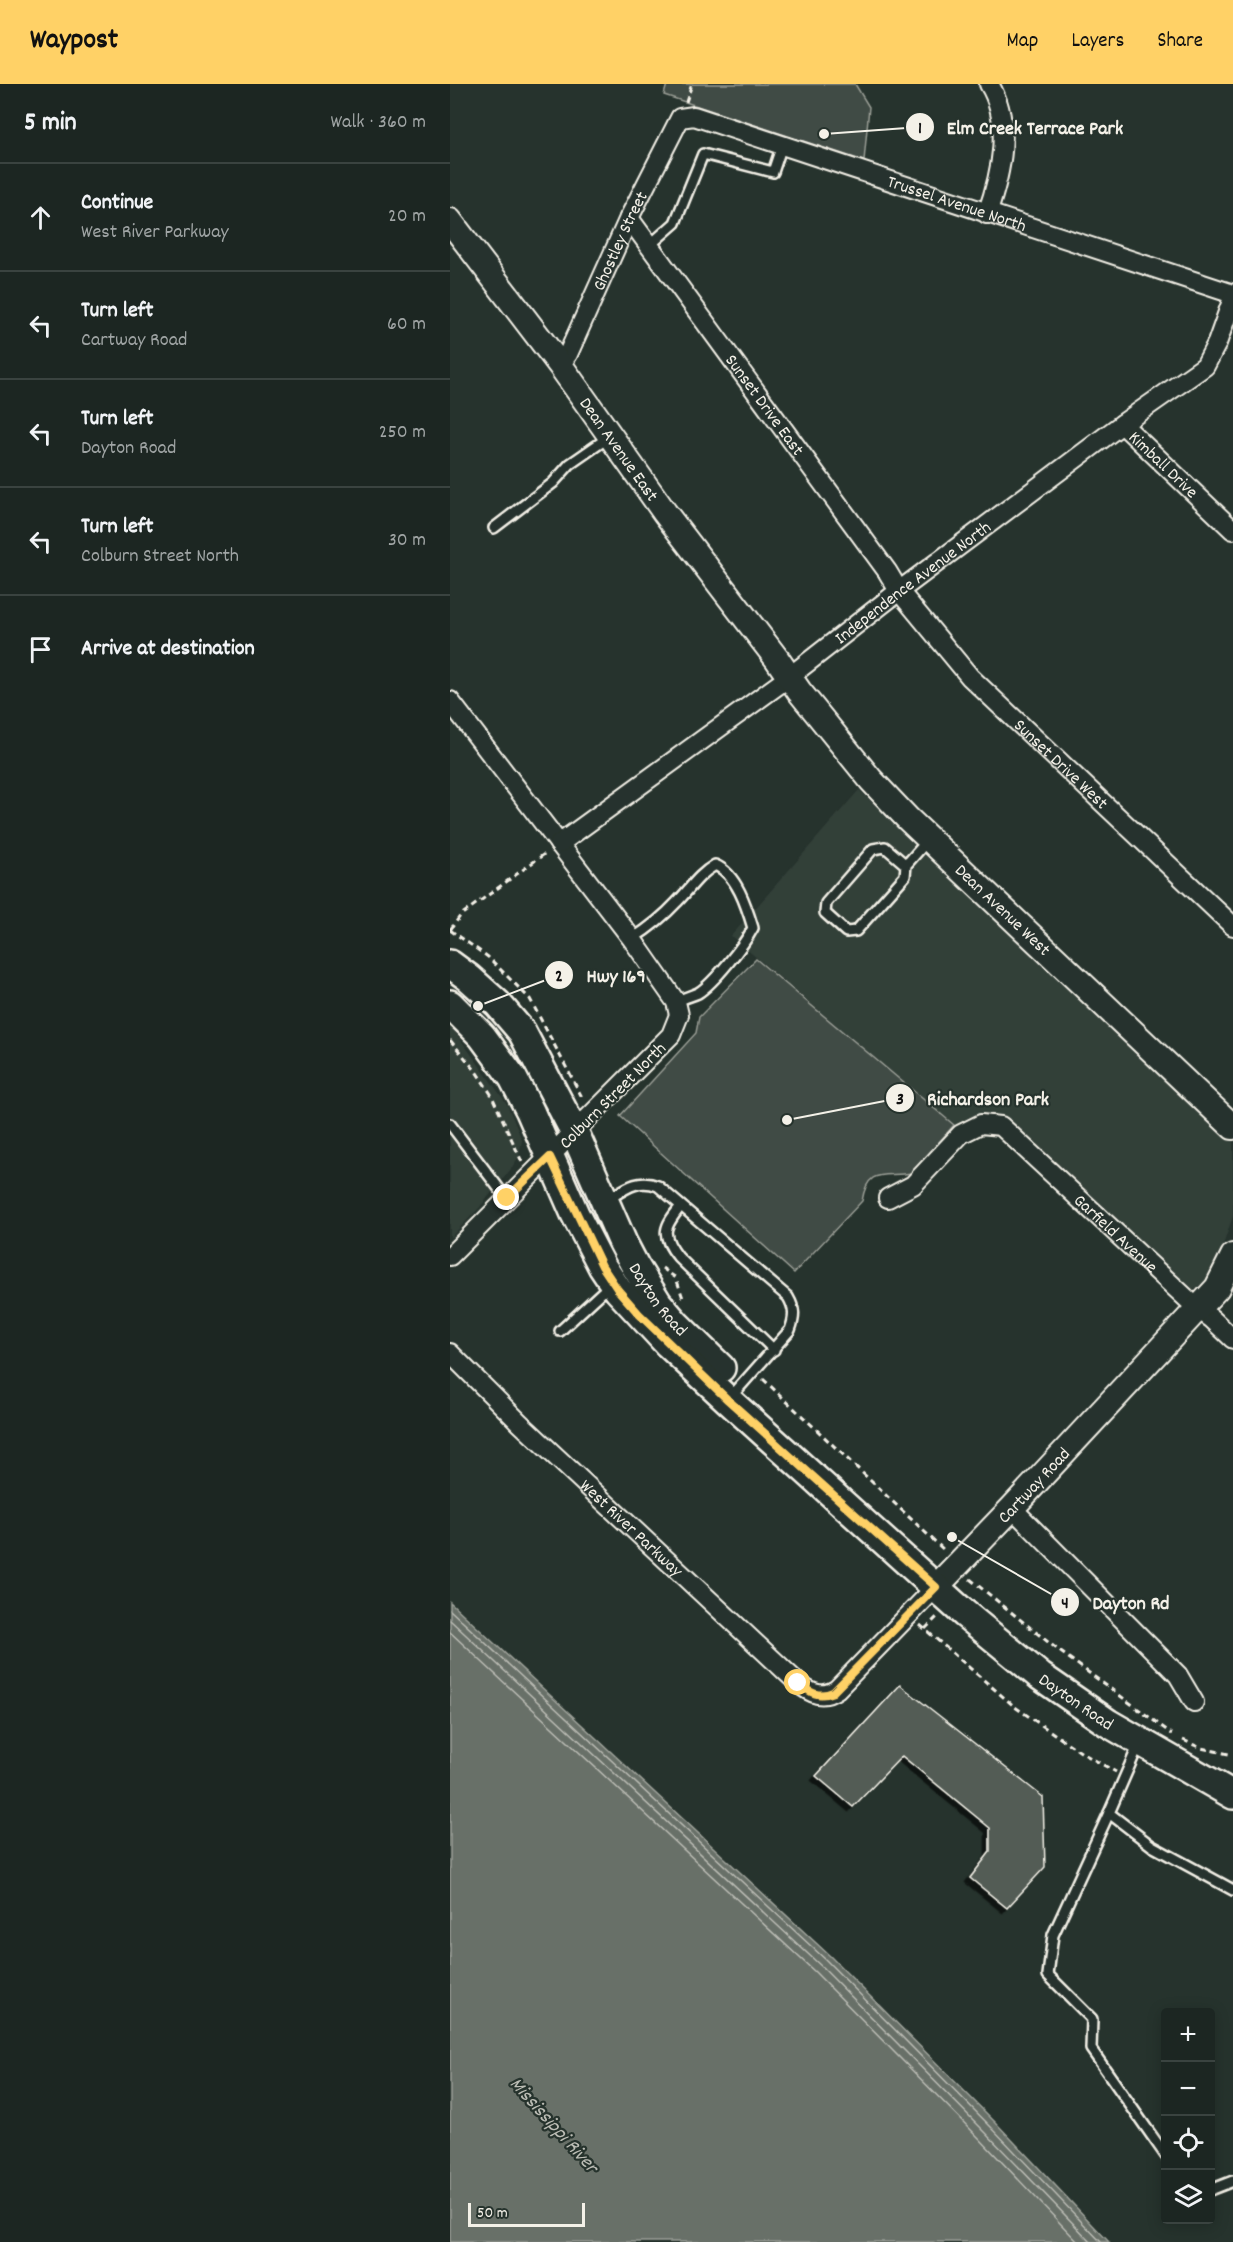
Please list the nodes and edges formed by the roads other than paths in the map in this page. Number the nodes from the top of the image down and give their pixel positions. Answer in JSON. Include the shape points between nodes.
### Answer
{"nodes":[{"id":1,"x":989,"y":84,"type":"edge"},
{"id":2,"x":680,"y":118,"type":"joint"},
{"id":3,"x":782,"y":145,"type":"junction"},
{"id":4,"x":987,"y":214,"type":"junction"},
{"id":5,"x":629,"y":218,"type":"junction"},
{"id":6,"x":453,"y":231,"type":"edge"},
{"id":7,"x":650,"y":245,"type":"junction"},
{"id":8,"x":1233,"y":296,"type":"edge"},
{"id":9,"x":560,"y":364,"type":"junction"},
{"id":10,"x":1122,"y":424,"type":"junction"},
{"id":11,"x":611,"y":436,"type":"junction"},
{"id":12,"x":494,"y":528,"type":"dead end"},
{"id":13,"x":1233,"y":530,"type":"edge"},
{"id":14,"x":899,"y":591,"type":"junction"},
{"id":15,"x":789,"y":677,"type":"junction"},
{"id":16,"x":450,"y":701,"type":"edge"},
{"id":17,"x":929,"y":838,"type":"junction"},
{"id":18,"x":559,"y":844,"type":"junction"},
{"id":19,"x":906,"y":865,"type":"junction"},
{"id":20,"x":1233,"y":926,"type":"edge"},
{"id":21,"x":632,"y":939,"type":"junction"},
{"id":22,"x":450,"y":964,"type":"edge"},
{"id":23,"x":676,"y":1002,"type":"junction"},
{"id":24,"x":450,"y":1004,"type":"edge"},
{"id":25,"x":450,"y":1124,"type":"edge"},
{"id":26,"x":1233,"y":1127,"type":"edge"},
{"id":27,"x":574,"y":1131,"type":"junction"},
{"id":28,"x":550,"y":1157,"type":"junction"},
{"id":29,"x":507,"y":1198,"type":"junction"},
{"id":30,"x":888,"y":1198,"type":"dead end"},
{"id":31,"x":605,"y":1202,"type":"junction"},
{"id":32,"x":681,"y":1206,"type":"junction"},
{"id":33,"x":450,"y":1256,"type":"edge"},
{"id":34,"x":1233,"y":1256,"type":"edge"},
{"id":35,"x":613,"y":1282,"type":"junction"},
{"id":36,"x":1197,"y":1309,"type":"junction"},
{"id":37,"x":560,"y":1331,"type":"dead end"},
{"id":38,"x":1233,"y":1339,"type":"edge"},
{"id":39,"x":774,"y":1350,"type":"junction"},
{"id":40,"x":450,"y":1353,"type":"edge"},
{"id":41,"x":734,"y":1394,"type":"junction"},
{"id":42,"x":1012,"y":1508,"type":"junction"},
{"id":43,"x":936,"y":1587,"type":"junction"},
{"id":44,"x":818,"y":1695,"type":"joint"},
{"id":45,"x":1194,"y":1702,"type":"dead end"},
{"id":46,"x":1140,"y":1742,"type":"junction"},
{"id":47,"x":1233,"y":1795,"type":"edge"},
{"id":48,"x":1109,"y":1814,"type":"junction"},
{"id":49,"x":1233,"y":1890,"type":"edge"},
{"id":50,"x":1161,"y":2149,"type":"edge"},
{"id":51,"x":1233,"y":2181,"type":"edge"},
{"id":52,"x":1215,"y":2188,"type":"edge"}],
"edges":[{"from":1,"to":4,"type":"street","via":[[1002,125],[996,188]]},
{"from":2,"to":3,"type":"street","name":"Trussel Avenue North","via":[[694,116]]},
{"from":2,"to":5,"type":"street","name":"Ghostley Street"},
{"from":3,"to":4,"type":"street","name":"Trussel Avenue North"},
{"from":3,"to":7,"type":"lane","via":[[773,172],[703,154],[675,222]]},
{"from":4,"to":8,"type":"street","name":"Trussel Avenue North"},
{"from":5,"to":7,"type":"street","name":"Sunset Drive East"},
{"from":5,"to":9,"type":"street","name":"Ghostley Street"},
{"from":6,"to":9,"type":"street","name":"Dean Avenue East"},
{"from":7,"to":14,"type":"street","name":"Sunset Drive East"},
{"from":8,"to":10,"type":"street","name":"Independence Avenue North","via":[[1205,366]]},
{"from":9,"to":11,"type":"street","name":"Dean Avenue East"},
{"from":10,"to":13,"type":"street","name":"Kimball Drive"},
{"from":10,"to":14,"type":"street","name":"Independence Avenue North"},
{"from":11,"to":12,"type":"lane","via":[[570,464],[553,483]]},
{"from":11,"to":15,"type":"street","name":"Dean Avenue East"},
{"from":14,"to":15,"type":"street","name":"Independence Avenue North"},
{"from":14,"to":20,"type":"street","name":"Sunset Drive West","via":[[970,677]]},
{"from":15,"to":17,"type":"street","name":"Dean Avenue West","via":[[871,780]]},
{"from":15,"to":18,"type":"street","name":"Independence Avenue North"},
{"from":16,"to":18,"type":"street"},
{"from":17,"to":19,"type":"lane"},
{"from":17,"to":26,"type":"street","name":"Dean Avenue West"},
{"from":18,"to":21,"type":"street"},
{"from":19,"to":19,"type":"lane","via":[[885,847],[873,849],[826,903],[825,914],[846,932],[856,931],[906,876]]},
{"from":21,"to":23,"type":"street"},
{"from":21,"to":23,"type":"lane","via":[[715,866],[743,894],[753,928],[746,941],[698,993]]},
{"from":22,"to":27,"type":"main road","name":"Dayton Road","via":[[498,1004],[522,1032]]},
{"from":23,"to":27,"type":"street","name":"Colburn Street North","via":[[679,1015],[671,1035]]},
{"from":24,"to":28,"type":"main road","name":"Dayton Road","via":[[482,1036],[513,1078]]},
{"from":25,"to":29,"type":"lane"},
{"from":27,"to":28,"type":"street","name":"Colburn Street North"},
{"from":27,"to":31,"type":"main road","name":"Dayton Road"},
{"from":28,"to":29,"type":"street","name":"Colburn Street North"},
{"from":28,"to":35,"type":"main road","name":"Dayton Road"},
{"from":29,"to":33,"type":"street","name":"Colburn Street North"},
{"from":30,"to":36,"type":"street","name":"Garfield Avenue","via":[[913,1185],[961,1134],[981,1124],[1001,1126]]},
{"from":31,"to":32,"type":"lane","via":[[633,1183],[647,1181]]},
{"from":31,"to":41,"type":"main road","name":"Dayton Road","via":[[627,1251],[658,1303]]},
{"from":32,"to":39,"type":"lane","via":[[669,1221],[666,1242]]},
{"from":32,"to":39,"type":"lane","via":[[788,1297],[794,1308],[794,1320]]},
{"from":34,"to":36,"type":"street","name":"Cartway Road","via":[[1217,1288]]},
{"from":35,"to":37,"type":"lane"},
{"from":35,"to":41,"type":"main road","name":"Dayton Road","via":[[639,1314]]},
{"from":36,"to":38,"type":"street","name":"Garfield Avenue"},
{"from":36,"to":42,"type":"street","name":"Cartway Road"},
{"from":39,"to":41,"type":"lane"},
{"from":40,"to":44,"type":"street","name":"West River Parkway","via":[[798,1683]]},
{"from":41,"to":43,"type":"main road","name":"Dayton Road"},
{"from":42,"to":43,"type":"street","name":"Cartway Road"},
{"from":42,"to":45,"type":"street","via":[[1178,1675]]},
{"from":43,"to":44,"type":"street","name":"Cartway Road","via":[[837,1689]]},
{"from":43,"to":46,"type":"main road","name":"Dayton Road","via":[[1040,1676]]},
{"from":46,"to":47,"type":"main road","name":"Dayton Road"},
{"from":46,"to":48,"type":"lane"},
{"from":48,"to":49,"type":"lane","via":[[1152,1846]]},
{"from":48,"to":50,"type":"lane","via":[[1053,1935],[1048,1975],[1092,2019],[1091,2049]]},
{"from":51,"to":52,"type":"lane"}]}
